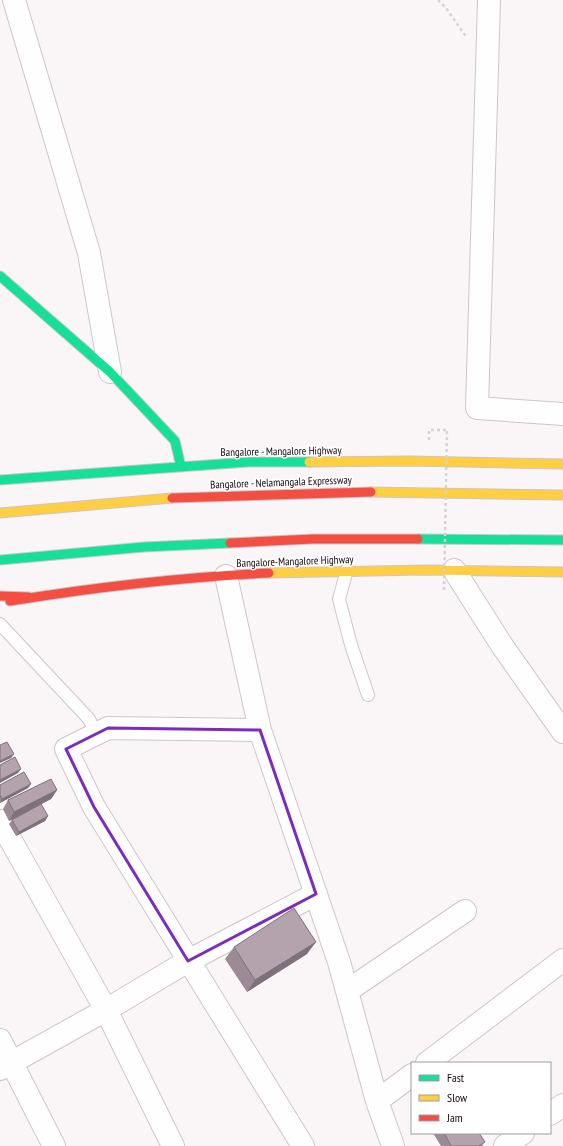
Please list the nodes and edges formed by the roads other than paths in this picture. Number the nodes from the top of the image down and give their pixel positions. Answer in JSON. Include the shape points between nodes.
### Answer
{"nodes":[{"id":1,"x":14,"y":0,"type":"edge"},
{"id":2,"x":489,"y":0,"type":"edge"},
{"id":3,"x":0,"y":276,"type":"edge"},
{"id":4,"x":110,"y":372,"type":"junction"},
{"id":5,"x":563,"y":414,"type":"edge"},
{"id":6,"x":563,"y":464,"type":"edge"},
{"id":7,"x":181,"y":467,"type":"junction"},
{"id":8,"x":0,"y":480,"type":"edge"},
{"id":9,"x":563,"y":495,"type":"edge"},
{"id":10,"x":0,"y":513,"type":"edge"},
{"id":11,"x":563,"y":540,"type":"edge"},
{"id":12,"x":0,"y":560,"type":"edge"},
{"id":13,"x":347,"y":570,"type":"junction"},
{"id":14,"x":454,"y":570,"type":"junction"},
{"id":15,"x":563,"y":572,"type":"edge"},
{"id":16,"x":226,"y":576,"type":"junction"},
{"id":17,"x":0,"y":596,"type":"edge"},
{"id":18,"x":29,"y":597,"type":"junction"},
{"id":19,"x":0,"y":603,"type":"edge"},
{"id":20,"x":0,"y":624,"type":"edge"},
{"id":21,"x":368,"y":695,"type":"dead end"},
{"id":22,"x":260,"y":730,"type":"junction"},
{"id":23,"x":563,"y":732,"type":"edge"},
{"id":24,"x":96,"y":734,"type":"junction"},
{"id":25,"x":0,"y":821,"type":"edge"},
{"id":26,"x":316,"y":894,"type":"junction"},
{"id":27,"x":465,"y":911,"type":"dead end"},
{"id":28,"x":563,"y":960,"type":"edge"},
{"id":29,"x":188,"y":961,"type":"junction"},
{"id":30,"x":347,"y":991,"type":"junction"},
{"id":31,"x":106,"y":1010,"type":"junction"},
{"id":32,"x":0,"y":1040,"type":"edge"},
{"id":33,"x":428,"y":1062,"type":"edge"},
{"id":34,"x":6,"y":1065,"type":"edge"},
{"id":35,"x":411,"y":1076,"type":"edge"},
{"id":36,"x":377,"y":1101,"type":"junction"},
{"id":37,"x":563,"y":1105,"type":"edge"},
{"id":38,"x":551,"y":1113,"type":"edge"},
{"id":39,"x":522,"y":1134,"type":"edge"},
{"id":40,"x":54,"y":1146,"type":"edge"},
{"id":41,"x":173,"y":1146,"type":"edge"},
{"id":42,"x":303,"y":1146,"type":"edge"},
{"id":43,"x":393,"y":1146,"type":"edge"},
{"id":44,"x":505,"y":1146,"type":"edge"}],
"edges":[{"from":1,"to":4,"type":"street","via":[[89,253]]},
{"from":2,"to":5,"type":"street","via":[[477,408]]},
{"from":3,"to":4,"type":"main road"},
{"from":4,"to":7,"type":"main road","via":[[175,441]]},
{"from":6,"to":7,"type":"main road","name":"Bangalore - Mangalore Highway","via":[[410,461],[248,462]]},
{"from":7,"to":8,"type":"main road","name":"Bangalore - Mangalore Highway"},
{"from":9,"to":10,"type":"main road","name":"Bangalore - Nelamangala Expressway","via":[[368,492],[250,494],[154,498]]},
{"from":11,"to":12,"type":"main road","via":[[313,538],[144,547]]},
{"from":13,"to":14,"type":"main road","name":"Bangalore-Mangalore Highway"},
{"from":13,"to":16,"type":"main road","name":"Bangalore-Mangalore Highway"},
{"from":13,"to":21,"type":"lane","via":[[339,599]]},
{"from":14,"to":15,"type":"main road","name":"Bangalore-Mangalore Highway"},
{"from":14,"to":23,"type":"street"},
{"from":16,"to":18,"type":"main road","name":"Bangalore-Mangalore Highway","via":[[116,585]]},
{"from":16,"to":22,"type":"street"},
{"from":17,"to":18,"type":"main road"},
{"from":18,"to":19,"type":"main road"},
{"from":20,"to":24,"type":"lane","via":[[90,719]]},
{"from":22,"to":24,"type":"street","via":[[108,728]]},
{"from":22,"to":26,"type":"street"},
{"from":24,"to":29,"type":"street","via":[[66,749],[94,807]]},
{"from":25,"to":31,"type":"street"},
{"from":26,"to":29,"type":"street"},
{"from":26,"to":30,"type":"street"},
{"from":27,"to":30,"type":"street"},
{"from":28,"to":33,"type":"street"},
{"from":29,"to":31,"type":"street"},
{"from":29,"to":42,"type":"street"},
{"from":30,"to":36,"type":"street"},
{"from":31,"to":34,"type":"street"},
{"from":31,"to":41,"type":"street"},
{"from":32,"to":34,"type":"street"},
{"from":34,"to":40,"type":"street"},
{"from":35,"to":36,"type":"street"},
{"from":36,"to":43,"type":"street"},
{"from":37,"to":38,"type":"street"},
{"from":39,"to":44,"type":"street"}]}
